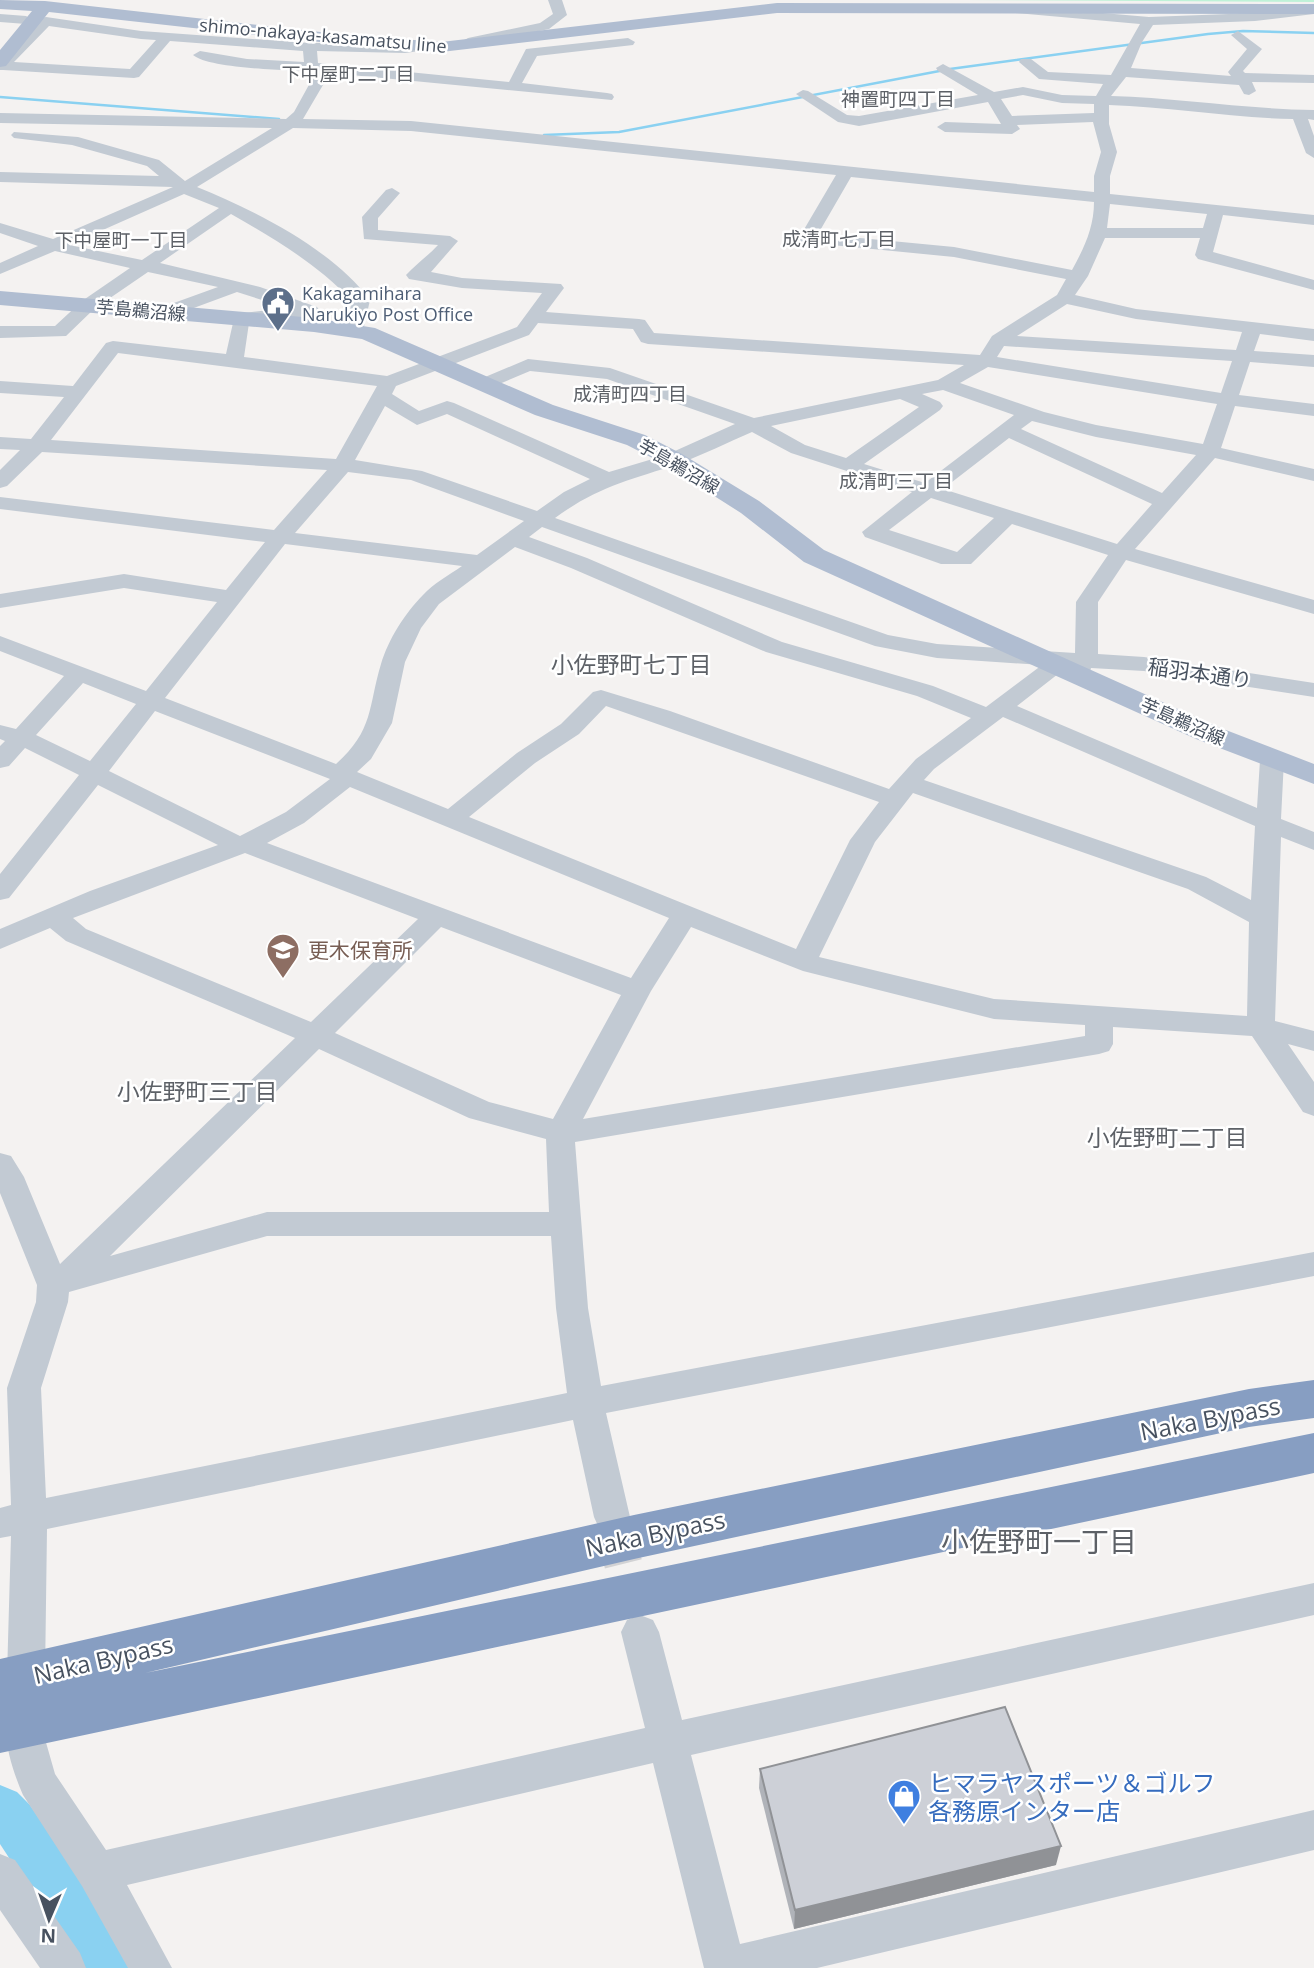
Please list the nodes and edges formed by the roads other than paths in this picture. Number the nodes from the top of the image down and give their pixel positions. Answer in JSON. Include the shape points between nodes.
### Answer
{"nodes":[{"id":1,"x":0,"y":6,"type":"edge"},
{"id":2,"x":557,"y":6,"type":"edge"},
{"id":3,"x":37,"y":8,"type":"edge"},
{"id":4,"x":1007,"y":8,"type":"junction"},
{"id":5,"x":1314,"y":10,"type":"edge"},
{"id":6,"x":0,"y":19,"type":"edge"},
{"id":7,"x":1198,"y":19,"type":"junction"},
{"id":8,"x":1314,"y":19,"type":"edge"},
{"id":9,"x":1217,"y":20,"type":"junction"},
{"id":10,"x":1149,"y":22,"type":"junction"},
{"id":11,"x":166,"y":37,"type":"junction"},
{"id":12,"x":628,"y":42,"type":"dead end"},
{"id":13,"x":310,"y":47,"type":"junction"},
{"id":14,"x":422,"y":47,"type":"junction"},
{"id":15,"x":441,"y":47,"type":"junction"},
{"id":16,"x":155,"y":51,"type":"junction"},
{"id":17,"x":1026,"y":62,"type":"dead end"},
{"id":18,"x":1,"y":65,"type":"edge"},
{"id":19,"x":945,"y":69,"type":"dead end"},
{"id":20,"x":318,"y":72,"type":"junction"},
{"id":21,"x":1118,"y":76,"type":"junction"},
{"id":22,"x":1242,"y":79,"type":"junction"},
{"id":23,"x":1314,"y":79,"type":"edge"},
{"id":24,"x":512,"y":87,"type":"junction"},
{"id":25,"x":805,"y":95,"type":"dead end"},
{"id":26,"x":992,"y":96,"type":"junction"},
{"id":27,"x":607,"y":97,"type":"dead end"},
{"id":28,"x":1102,"y":100,"type":"junction"},
{"id":29,"x":1195,"y":106,"type":"junction"},
{"id":30,"x":1262,"y":114,"type":"junction"},
{"id":31,"x":1307,"y":114,"type":"edge"},
{"id":32,"x":0,"y":118,"type":"edge"},
{"id":33,"x":1105,"y":118,"type":"junction"},
{"id":34,"x":293,"y":121,"type":"junction"},
{"id":35,"x":1007,"y":121,"type":"junction"},
{"id":36,"x":1187,"y":122,"type":"dead end"},
{"id":37,"x":945,"y":127,"type":"dead end"},
{"id":38,"x":0,"y":134,"type":"edge"},
{"id":39,"x":1314,"y":153,"type":"edge"},
{"id":40,"x":846,"y":171,"type":"junction"},
{"id":41,"x":0,"y":177,"type":"edge"},
{"id":42,"x":179,"y":184,"type":"junction"},
{"id":43,"x":393,"y":192,"type":"dead end"},
{"id":44,"x":1100,"y":198,"type":"junction"},
{"id":45,"x":231,"y":207,"type":"junction"},
{"id":46,"x":1216,"y":210,"type":"junction"},
{"id":47,"x":1314,"y":220,"type":"edge"},
{"id":48,"x":0,"y":229,"type":"edge"},
{"id":49,"x":1097,"y":233,"type":"junction"},
{"id":50,"x":1210,"y":233,"type":"junction"},
{"id":51,"x":52,"y":246,"type":"junction"},
{"id":52,"x":145,"y":267,"type":"junction"},
{"id":53,"x":0,"y":268,"type":"edge"},
{"id":54,"x":1079,"y":275,"type":"junction"},
{"id":55,"x":1314,"y":285,"type":"edge"},
{"id":56,"x":236,"y":286,"type":"junction"},
{"id":57,"x":0,"y":298,"type":"edge"},
{"id":58,"x":1064,"y":298,"type":"junction"},
{"id":59,"x":88,"y":305,"type":"junction"},
{"id":60,"x":166,"y":312,"type":"junction"},
{"id":61,"x":535,"y":317,"type":"junction"},
{"id":62,"x":241,"y":318,"type":"junction"},
{"id":63,"x":599,"y":321,"type":"junction"},
{"id":64,"x":1253,"y":327,"type":"junction"},
{"id":65,"x":354,"y":331,"type":"junction"},
{"id":66,"x":0,"y":332,"type":"edge"},
{"id":67,"x":1314,"y":335,"type":"edge"},
{"id":68,"x":998,"y":342,"type":"junction"},
{"id":69,"x":1242,"y":356,"type":"junction"},
{"id":70,"x":985,"y":360,"type":"junction"},
{"id":71,"x":234,"y":361,"type":"junction"},
{"id":72,"x":1314,"y":361,"type":"edge"},
{"id":73,"x":437,"y":362,"type":"junction"},
{"id":74,"x":485,"y":384,"type":"junction"},
{"id":75,"x":944,"y":384,"type":"junction"},
{"id":76,"x":0,"y":387,"type":"edge"},
{"id":77,"x":384,"y":390,"type":"junction"},
{"id":78,"x":78,"y":392,"type":"junction"},
{"id":79,"x":902,"y":393,"type":"junction"},
{"id":80,"x":1230,"y":400,"type":"junction"},
{"id":81,"x":1314,"y":410,"type":"edge"},
{"id":82,"x":1029,"y":413,"type":"junction"},
{"id":83,"x":753,"y":424,"type":"junction"},
{"id":84,"x":1007,"y":430,"type":"junction"},
{"id":85,"x":0,"y":443,"type":"edge"},
{"id":86,"x":37,"y":445,"type":"junction"},
{"id":87,"x":1210,"y":451,"type":"junction"},
{"id":88,"x":673,"y":459,"type":"junction"},
{"id":89,"x":849,"y":465,"type":"junction"},
{"id":90,"x":341,"y":467,"type":"junction"},
{"id":91,"x":1314,"y":475,"type":"edge"},
{"id":92,"x":607,"y":479,"type":"junction"},
{"id":93,"x":0,"y":482,"type":"edge"},
{"id":94,"x":927,"y":490,"type":"junction"},
{"id":95,"x":1164,"y":502,"type":"junction"},
{"id":96,"x":0,"y":503,"type":"edge"},
{"id":97,"x":1009,"y":516,"type":"junction"},
{"id":98,"x":542,"y":519,"type":"junction"},
{"id":99,"x":279,"y":538,"type":"junction"},
{"id":100,"x":513,"y":540,"type":"junction"},
{"id":101,"x":1121,"y":552,"type":"junction"},
{"id":102,"x":481,"y":562,"type":"junction"},
{"id":103,"x":233,"y":598,"type":"junction"},
{"id":104,"x":0,"y":601,"type":"edge"},
{"id":105,"x":1314,"y":607,"type":"edge"},
{"id":106,"x":0,"y":643,"type":"edge"},
{"id":107,"x":1067,"y":664,"type":"junction"},
{"id":108,"x":79,"y":673,"type":"junction"},
{"id":109,"x":1314,"y":690,"type":"edge"},
{"id":110,"x":153,"y":701,"type":"junction"},
{"id":111,"x":995,"y":712,"type":"junction"},
{"id":112,"x":11,"y":735,"type":"edge"},
{"id":113,"x":1272,"y":760,"type":"junction"},
{"id":114,"x":0,"y":761,"type":"edge"},
{"id":115,"x":94,"y":774,"type":"junction"},
{"id":116,"x":343,"y":775,"type":"junction"},
{"id":117,"x":1314,"y":775,"type":"edge"},
{"id":118,"x":901,"y":791,"type":"junction"},
{"id":119,"x":452,"y":819,"type":"junction"},
{"id":120,"x":1269,"y":822,"type":"junction"},
{"id":121,"x":1314,"y":842,"type":"edge"},
{"id":122,"x":243,"y":845,"type":"junction"},
{"id":123,"x":0,"y":892,"type":"edge"},
{"id":124,"x":686,"y":913,"type":"junction"},
{"id":125,"x":53,"y":916,"type":"junction"},
{"id":126,"x":437,"y":916,"type":"junction"},
{"id":127,"x":1263,"y":918,"type":"junction"},
{"id":128,"x":0,"y":940,"type":"edge"},
{"id":129,"x":803,"y":962,"type":"junction"},
{"id":130,"x":638,"y":991,"type":"junction"},
{"id":131,"x":1099,"y":1017,"type":"junction"},
{"id":132,"x":1261,"y":1027,"type":"junction"},
{"id":133,"x":315,"y":1035,"type":"junction"},
{"id":134,"x":1314,"y":1041,"type":"edge"},
{"id":135,"x":1314,"y":1105,"type":"edge"},
{"id":136,"x":563,"y":1133,"type":"junction"},
{"id":137,"x":0,"y":1164,"type":"edge"},
{"id":138,"x":566,"y":1224,"type":"junction"},
{"id":139,"x":1314,"y":1264,"type":"edge"},
{"id":140,"x":53,"y":1284,"type":"junction"},
{"id":141,"x":12,"y":1386,"type":"edge"},
{"id":142,"x":1314,"y":1399,"type":"edge"},
{"id":143,"x":586,"y":1403,"type":"junction"},
{"id":144,"x":1314,"y":1453,"type":"edge"},
{"id":145,"x":612,"y":1517,"type":"tunnel mouth"},
{"id":146,"x":14,"y":1519,"type":"edge"},
{"id":147,"x":1314,"y":1599,"type":"edge"},
{"id":148,"x":640,"y":1632,"type":"tunnel mouth"},
{"id":149,"x":12,"y":1703,"type":"edge"},
{"id":150,"x":669,"y":1741,"type":"junction"},
{"id":151,"x":1314,"y":1830,"type":"edge"},
{"id":152,"x":97,"y":1872,"type":"junction"},
{"id":153,"x":0,"y":1874,"type":"edge"},
{"id":154,"x":65,"y":1968,"type":"edge"},
{"id":155,"x":150,"y":1968,"type":"edge"},
{"id":156,"x":726,"y":1968,"type":"edge"}],
"edges":[{"from":1,"to":3,"type":"main road"},
{"from":2,"to":15,"type":"street","via":[[560,15],[544,26]]},
{"from":3,"to":6,"type":"street"},
{"from":3,"to":14,"type":"main road","name":"shimo-nakaya-kasamatsu line"},
{"from":3,"to":18,"type":"main road"},
{"from":4,"to":5,"type":"main road","name":"shimo-nakaya-kasamatsu line"},
{"from":4,"to":10,"type":"street"},
{"from":4,"to":15,"type":"main road","name":"shimo-nakaya-kasamatsu line","via":[[741,10]]},
{"from":5,"to":7,"type":"street"},
{"from":7,"to":9,"type":"street"},
{"from":7,"to":10,"type":"street"},
{"from":8,"to":9,"type":"street"},
{"from":9,"to":22,"type":"street","via":[[1255,49],[1235,72]]},
{"from":10,"to":21,"type":"street"},
{"from":11,"to":13,"type":"street"},
{"from":11,"to":16,"type":"street"},
{"from":11,"to":18,"type":"street","via":[[46,21]]},
{"from":12,"to":24,"type":"street","via":[[531,52]]},
{"from":13,"to":14,"type":"street"},
{"from":13,"to":20,"type":"street"},
{"from":14,"to":15,"type":"main road","name":"shimo-nakaya-kasamatsu line"},
{"from":16,"to":18,"type":"street","via":[[134,75]]},
{"from":16,"to":20,"type":"street","via":[[247,63],[258,79],[303,78]]},
{"from":17,"to":21,"type":"street","via":[[1044,76]]},
{"from":19,"to":26,"type":"street"},
{"from":20,"to":24,"type":"street"},
{"from":20,"to":34,"type":"street"},
{"from":21,"to":22,"type":"street"},
{"from":21,"to":28,"type":"street"},
{"from":22,"to":23,"type":"street"},
{"from":22,"to":30,"type":"street"},
{"from":24,"to":27,"type":"street"},
{"from":25,"to":26,"type":"street","via":[[843,119],[859,121]]},
{"from":26,"to":28,"type":"street","via":[[1023,91],[1050,98]]},
{"from":26,"to":35,"type":"street"},
{"from":28,"to":29,"type":"street"},
{"from":28,"to":33,"type":"street"},
{"from":29,"to":30,"type":"street"},
{"from":29,"to":36,"type":"street"},
{"from":30,"to":31,"type":"street"},
{"from":31,"to":39,"type":"street","via":[[1302,127]]},
{"from":32,"to":34,"type":"street"},
{"from":33,"to":35,"type":"street"},
{"from":33,"to":44,"type":"street","via":[[1109,152]]},
{"from":34,"to":40,"type":"street","via":[[411,126]]},
{"from":34,"to":42,"type":"street"},
{"from":35,"to":37,"type":"street","via":[[1012,129]]},
{"from":38,"to":42,"type":"street","via":[[73,140],[114,151],[153,163]]},
{"from":40,"to":44,"type":"street"},
{"from":40,"to":54,"type":"street","via":[[807,238],[954,252]]},
{"from":41,"to":42,"type":"street"},
{"from":42,"to":45,"type":"street"},
{"from":42,"to":51,"type":"street"},
{"from":43,"to":61,"type":"street","via":[[370,216],[370,235],[450,241],[415,275],[462,283],[555,288]]},
{"from":44,"to":46,"type":"street"},
{"from":44,"to":49,"type":"street"},
{"from":45,"to":52,"type":"street"},
{"from":45,"to":65,"type":"street","via":[[282,236],[348,286],[361,300]]},
{"from":46,"to":47,"type":"street"},
{"from":46,"to":50,"type":"street"},
{"from":48,"to":51,"type":"street"},
{"from":49,"to":50,"type":"street"},
{"from":49,"to":54,"type":"street"},
{"from":50,"to":55,"type":"street","via":[[1204,255]]},
{"from":51,"to":52,"type":"street"},
{"from":51,"to":53,"type":"street"},
{"from":52,"to":56,"type":"street"},
{"from":52,"to":59,"type":"street"},
{"from":54,"to":58,"type":"street"},
{"from":56,"to":60,"type":"street"},
{"from":56,"to":62,"type":"street","via":[[311,311]]},
{"from":57,"to":59,"type":"main road","name":"芋島鵜沼線"},
{"from":58,"to":64,"type":"street","via":[[1136,314]]},
{"from":58,"to":68,"type":"street"},
{"from":59,"to":60,"type":"main road","name":"芋島鵜沼線"},
{"from":59,"to":66,"type":"street","via":[[60,332]]},
{"from":60,"to":62,"type":"main road","name":"芋島鵜沼線"},
{"from":61,"to":63,"type":"street"},
{"from":61,"to":73,"type":"street","via":[[523,331]]},
{"from":62,"to":65,"type":"main road","name":"芋島鵜沼線"},
{"from":62,"to":71,"type":"street"},
{"from":63,"to":68,"type":"street","via":[[600,317]]},
{"from":63,"to":70,"type":"street","via":[[639,324],[648,338]]},
{"from":64,"to":67,"type":"street"},
{"from":64,"to":69,"type":"street"},
{"from":65,"to":73,"type":"main road","name":"芋島鵜沼線"},
{"from":68,"to":69,"type":"street"},
{"from":68,"to":70,"type":"street"},
{"from":69,"to":72,"type":"street"},
{"from":69,"to":80,"type":"street"},
{"from":70,"to":75,"type":"street"},
{"from":70,"to":80,"type":"street"},
{"from":71,"to":77,"type":"street"},
{"from":71,"to":78,"type":"street","via":[[113,347]]},
{"from":73,"to":74,"type":"main road","name":"芋島鵜沼線"},
{"from":73,"to":77,"type":"street"},
{"from":74,"to":83,"type":"street","via":[[528,365],[610,374]]},
{"from":74,"to":88,"type":"main road","name":"芋島鵜沼線","via":[[544,410],[622,434]]},
{"from":75,"to":79,"type":"street"},
{"from":75,"to":82,"type":"street"},
{"from":76,"to":78,"type":"street"},
{"from":77,"to":90,"type":"street"},
{"from":77,"to":92,"type":"street","via":[[386,398],[417,419],[447,407]]},
{"from":78,"to":86,"type":"street"},
{"from":79,"to":83,"type":"street"},
{"from":79,"to":89,"type":"street","via":[[933,406]]},
{"from":80,"to":81,"type":"street"},
{"from":80,"to":87,"type":"street"},
{"from":82,"to":84,"type":"street"},
{"from":82,"to":87,"type":"street","via":[[1096,431]]},
{"from":83,"to":88,"type":"street"},
{"from":83,"to":89,"type":"street","via":[[798,449]]},
{"from":84,"to":94,"type":"street"},
{"from":84,"to":95,"type":"street"},
{"from":85,"to":86,"type":"street","name":"稲羽本通り"},
{"from":86,"to":90,"type":"street","name":"稲羽本通り"},
{"from":86,"to":93,"type":"street"},
{"from":87,"to":91,"type":"street"},
{"from":87,"to":95,"type":"street"},
{"from":88,"to":92,"type":"street"},
{"from":88,"to":107,"type":"main road","name":"芋島鵜沼線","via":[[814,556]]},
{"from":89,"to":94,"type":"street"},
{"from":90,"to":98,"type":"street","name":"稲羽本通り","via":[[415,475]]},
{"from":90,"to":99,"type":"street"},
{"from":92,"to":98,"type":"street","via":[[571,496]]},
{"from":94,"to":97,"type":"street"},
{"from":94,"to":97,"type":"street","via":[[873,532],[949,559],[963,559]]},
{"from":95,"to":101,"type":"street"},
{"from":96,"to":99,"type":"street"},
{"from":97,"to":101,"type":"street"},
{"from":98,"to":100,"type":"street"},
{"from":98,"to":107,"type":"street","name":"稲羽本通り","via":[[883,642]]},
{"from":99,"to":102,"type":"street"},
{"from":99,"to":103,"type":"street"},
{"from":100,"to":102,"type":"street"},
{"from":100,"to":111,"type":"street","via":[[579,563],[774,647]]},
{"from":101,"to":105,"type":"street"},
{"from":101,"to":107,"type":"street","via":[[1087,602]]},
{"from":102,"to":116,"type":"street","via":[[431,599],[410,627],[393,662],[380,723]]},
{"from":103,"to":104,"type":"street","via":[[124,581]]},
{"from":103,"to":110,"type":"street"},
{"from":106,"to":108,"type":"street"},
{"from":107,"to":109,"type":"street","name":"稲羽本通り","via":[[1144,664]]},
{"from":107,"to":111,"type":"street"},
{"from":107,"to":113,"type":"main road","name":"芋島鵜沼線"},
{"from":108,"to":110,"type":"street"},
{"from":108,"to":112,"type":"street"},
{"from":110,"to":115,"type":"street"},
{"from":110,"to":116,"type":"street"},
{"from":111,"to":118,"type":"street","via":[[925,764]]},
{"from":111,"to":120,"type":"street"},
{"from":112,"to":114,"type":"street"},
{"from":112,"to":115,"type":"street"},
{"from":113,"to":117,"type":"main road","name":"芋島鵜沼線"},
{"from":113,"to":120,"type":"street"},
{"from":115,"to":122,"type":"street"},
{"from":115,"to":123,"type":"street"},
{"from":116,"to":119,"type":"street"},
{"from":116,"to":122,"type":"street","via":[[323,800]]},
{"from":118,"to":119,"type":"street","via":[[601,697],[570,729],[526,758]]},
{"from":118,"to":127,"type":"street","via":[[1197,883]]},
{"from":118,"to":129,"type":"street","via":[[863,840]]},
{"from":119,"to":124,"type":"street"},
{"from":120,"to":121,"type":"street"},
{"from":120,"to":127,"type":"street"},
{"from":122,"to":125,"type":"street"},
{"from":122,"to":126,"type":"street"},
{"from":124,"to":129,"type":"street"},
{"from":124,"to":130,"type":"street"},
{"from":125,"to":128,"type":"street"},
{"from":125,"to":133,"type":"street","via":[[76,935]]},
{"from":126,"to":130,"type":"street"},
{"from":126,"to":133,"type":"street"},
{"from":127,"to":132,"type":"street"},
{"from":129,"to":131,"type":"street","via":[[994,1009]]},
{"from":130,"to":136,"type":"street"},
{"from":131,"to":132,"type":"street"},
{"from":131,"to":136,"type":"street","via":[[1099,1044]]},
{"from":132,"to":134,"type":"street"},
{"from":132,"to":135,"type":"street"},
{"from":133,"to":136,"type":"street","via":[[480,1110]]},
{"from":133,"to":140,"type":"street","via":[[76,1270]]},
{"from":136,"to":138,"type":"street"},
{"from":137,"to":140,"type":"street"},
{"from":138,"to":140,"type":"street","via":[[267,1224]]},
{"from":138,"to":143,"type":"street"},
{"from":139,"to":143,"type":"street"},
{"from":140,"to":141,"type":"street","via":[[52,1302]]},
{"from":141,"to":146,"type":"street"},
{"from":142,"to":149,"type":"highway","name":"Naka Bypass","via":[[1250,1408],[634,1537]]},
{"from":143,"to":145,"type":"street"},
{"from":143,"to":146,"type":"street"},
{"from":144,"to":149,"type":"highway","name":"Naka Bypass"},
{"from":146,"to":149,"type":"street"},
{"from":147,"to":150,"type":"street"},
{"from":148,"to":150,"type":"street"},
{"from":149,"to":152,"type":"street","via":[[37,1782]]},
{"from":150,"to":152,"type":"street"},
{"from":150,"to":156,"type":"street"},
{"from":151,"to":156,"type":"street"},
{"from":152,"to":155,"type":"street"},
{"from":153,"to":154,"type":"street"}]}
